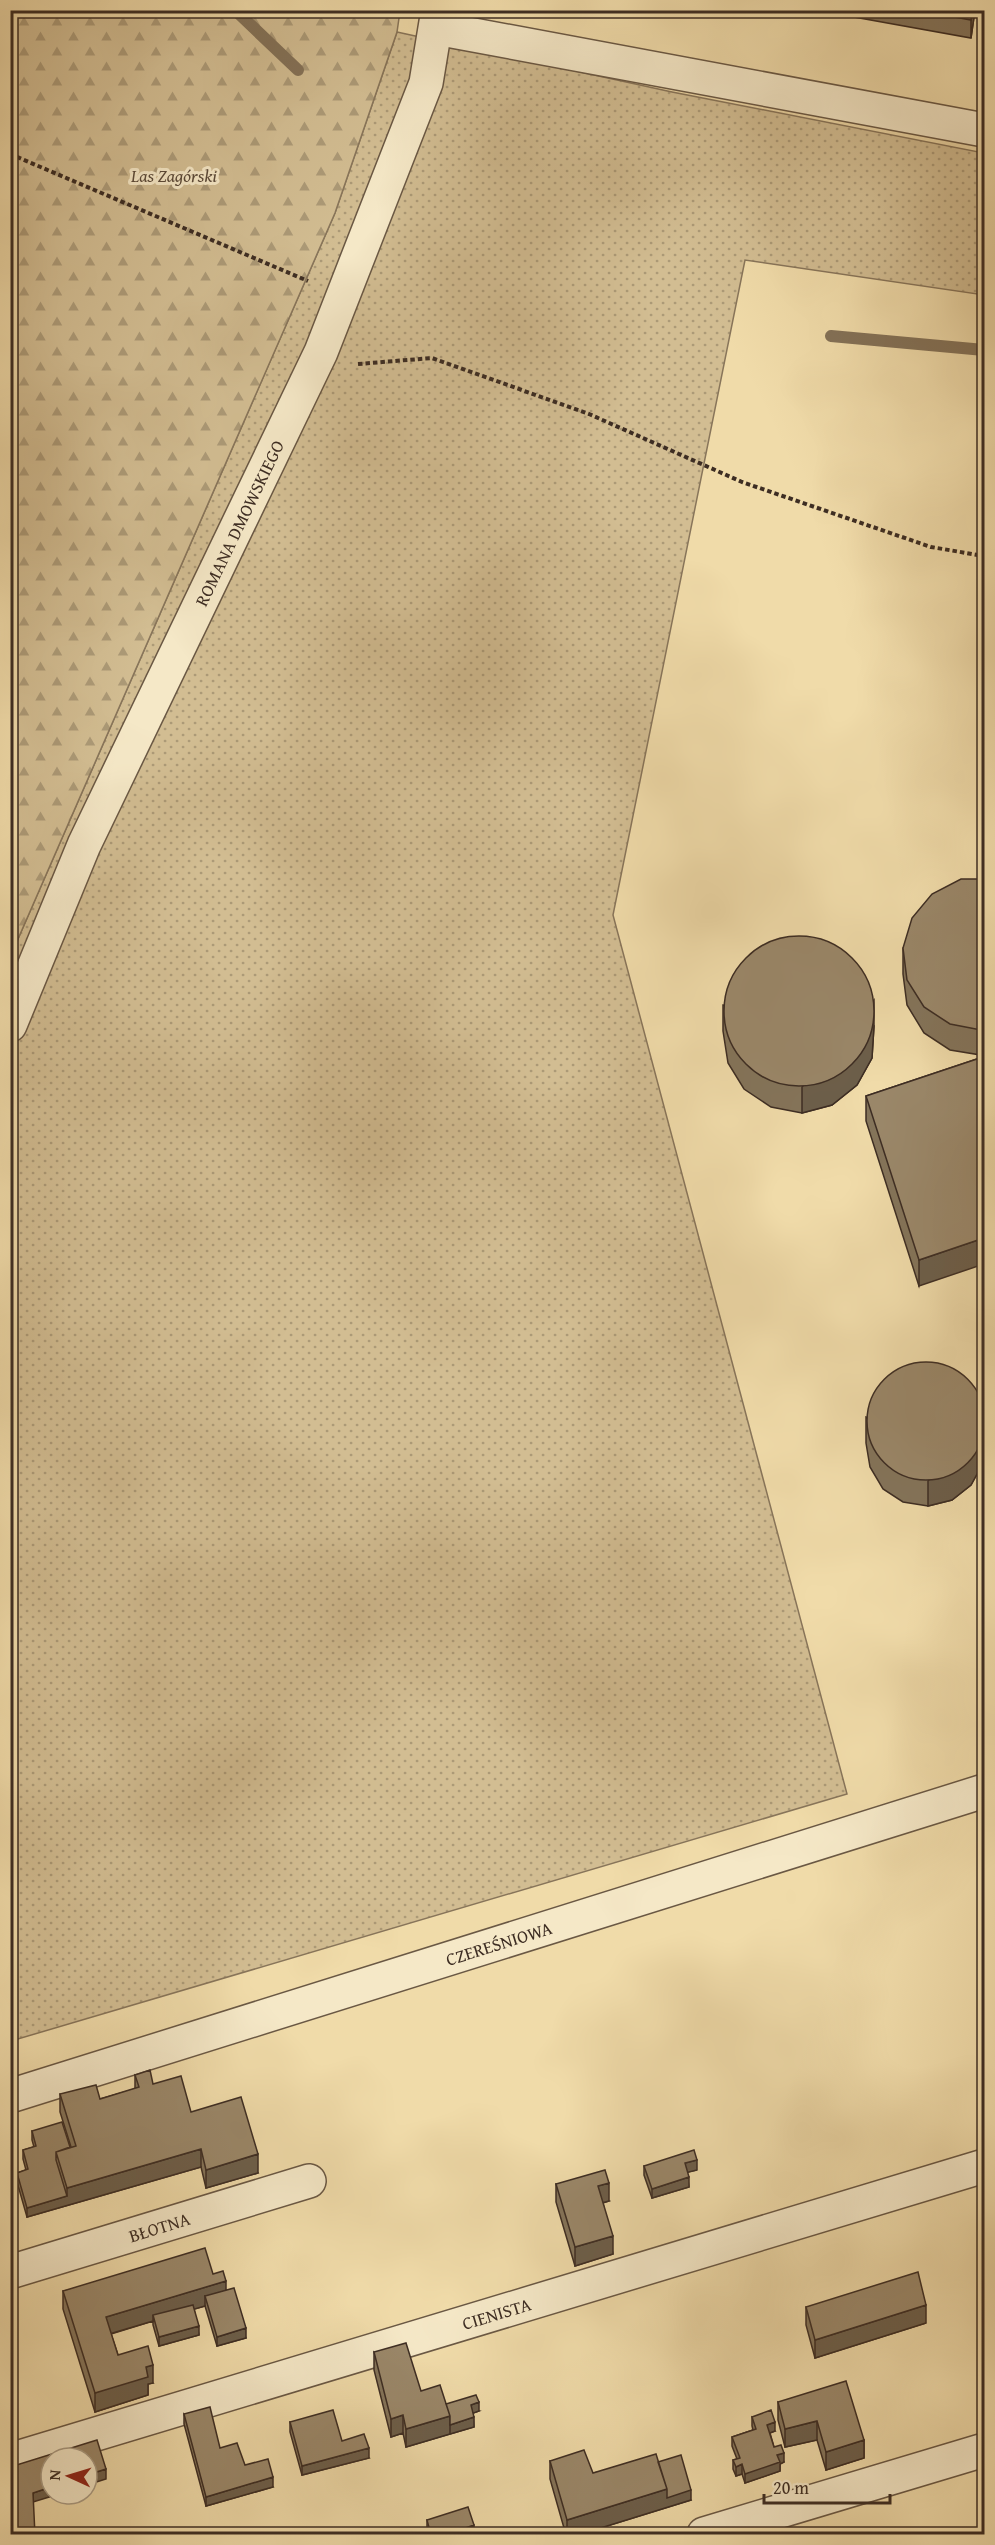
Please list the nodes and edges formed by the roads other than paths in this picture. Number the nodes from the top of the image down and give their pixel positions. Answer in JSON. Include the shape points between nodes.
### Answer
{"nodes":[{"id":1,"x":437,"y":19,"type":"edge"},
{"id":2,"x":984,"y":130,"type":"edge"},
{"id":3,"x":10,"y":1025,"type":"edge"},
{"id":4,"x":984,"y":1791,"type":"edge"},
{"id":5,"x":10,"y":2096,"type":"edge"},
{"id":6,"x":984,"y":2166,"type":"edge"},
{"id":7,"x":309,"y":2181,"type":"dead end"},
{"id":8,"x":10,"y":2271,"type":"edge"},
{"id":9,"x":984,"y":2450,"type":"edge"},
{"id":10,"x":10,"y":2460,"type":"edge"},
{"id":11,"x":704,"y":2535,"type":"edge"}],
"edges":[{"from":1,"to":2,"type":"street"},
{"from":1,"to":3,"type":"street","name":"ROMANA DMOWSKIEGO","via":[[426,83],[321,352],[84,845]]},
{"from":4,"to":5,"type":"street","name":"CZEREŚNIOWA"},
{"from":6,"to":10,"type":"street","name":"CIENISTA"},
{"from":7,"to":8,"type":"street","name":"BŁOTNA"},
{"from":9,"to":11,"type":"street"}]}
